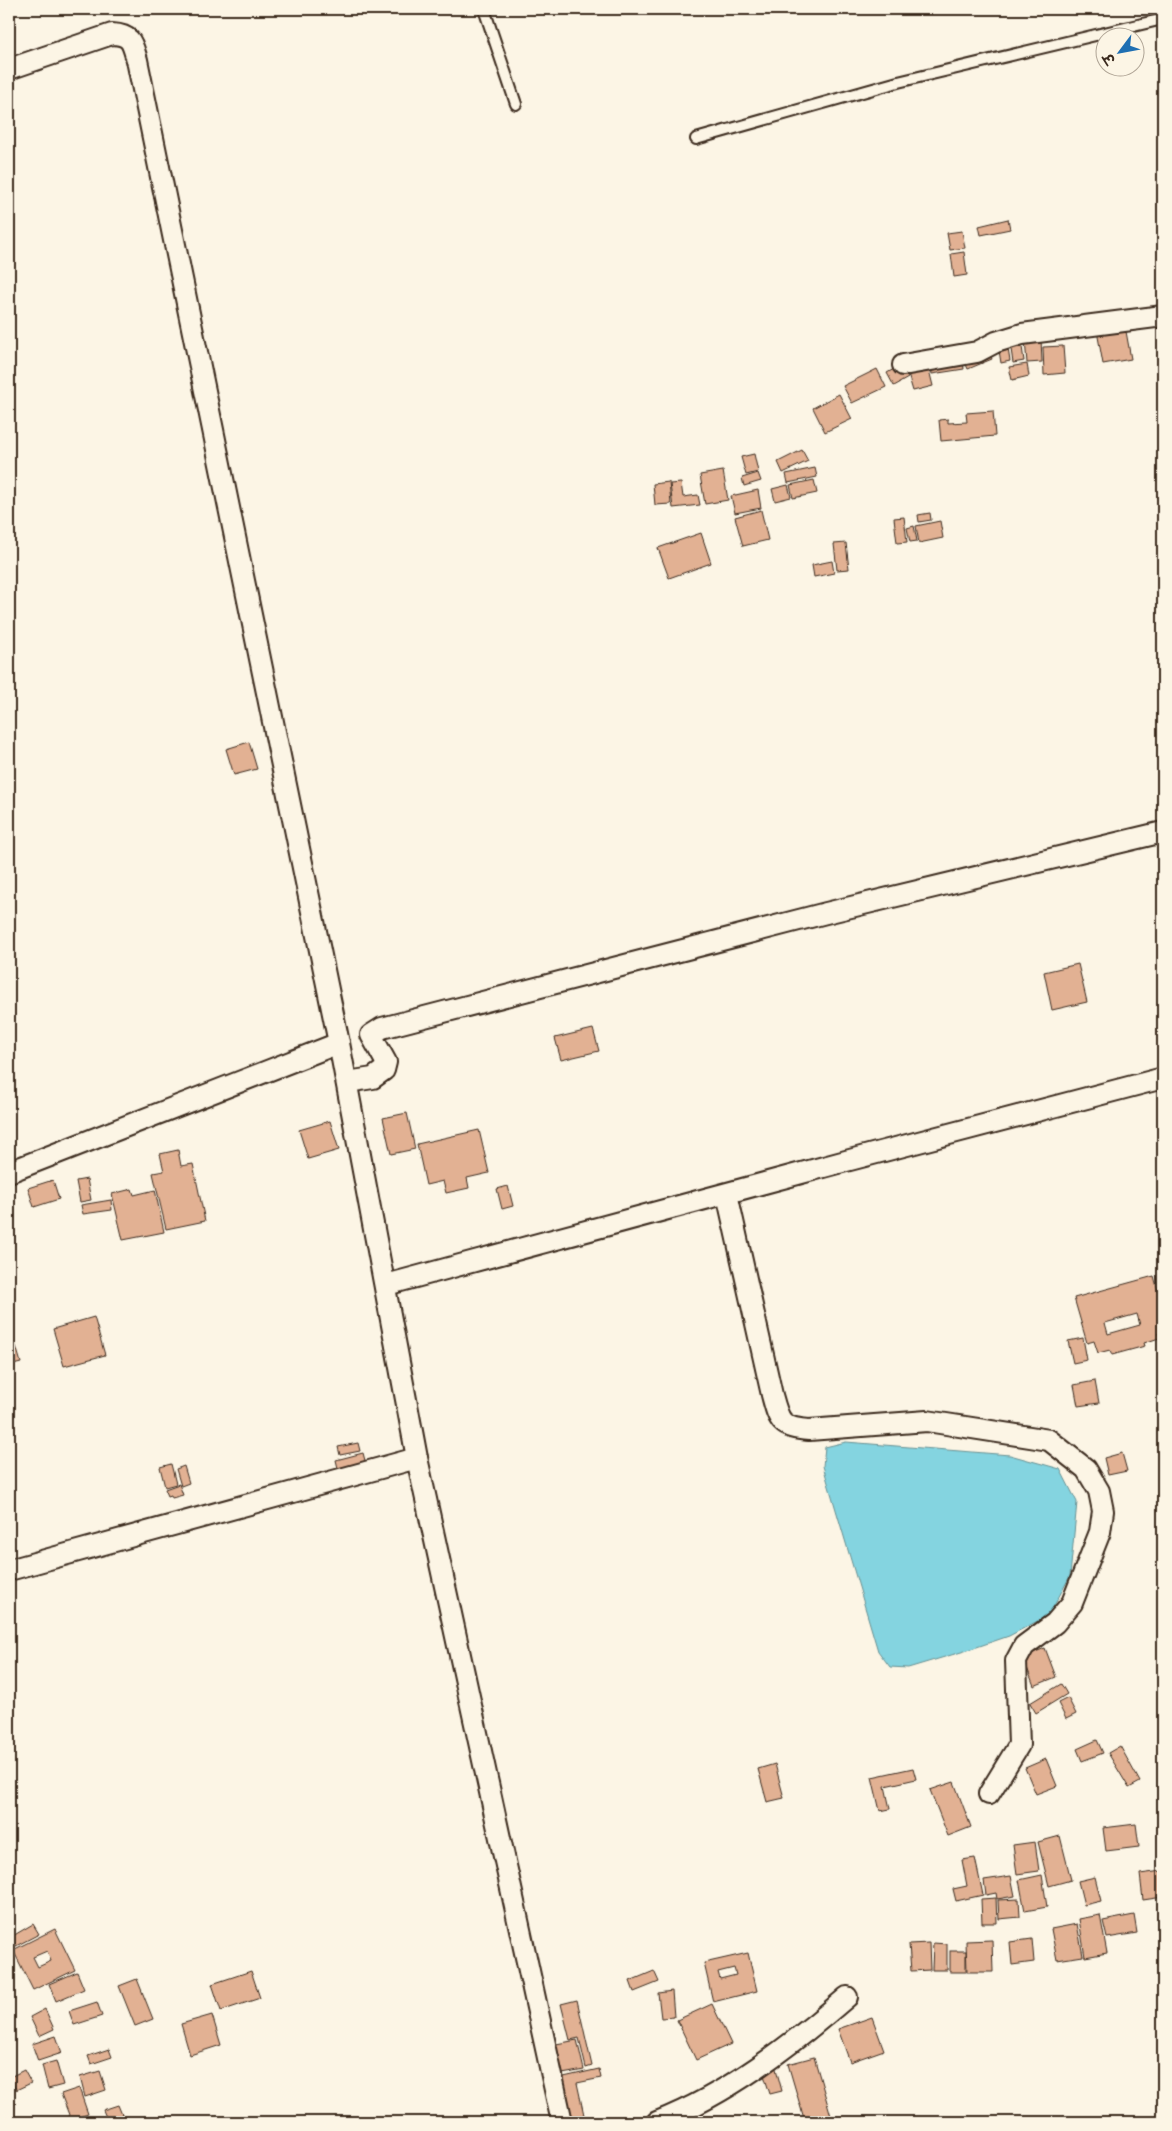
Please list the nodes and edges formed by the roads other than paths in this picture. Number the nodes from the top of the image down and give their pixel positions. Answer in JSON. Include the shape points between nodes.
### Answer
{"nodes":[{"id":1,"x":484,"y":9,"type":"edge"},
{"id":2,"x":1163,"y":19,"type":"edge"},
{"id":3,"x":9,"y":69,"type":"edge"},
{"id":4,"x":516,"y":104,"type":"dead end"},
{"id":5,"x":696,"y":139,"type":"dead end"},
{"id":6,"x":1163,"y":316,"type":"edge"},
{"id":7,"x":904,"y":365,"type":"dead end"},
{"id":8,"x":1163,"y":832,"type":"edge"},
{"id":9,"x":339,"y":1043,"type":"junction"},
{"id":10,"x":1163,"y":1078,"type":"edge"},
{"id":11,"x":347,"y":1082,"type":"junction"},
{"id":12,"x":9,"y":1172,"type":"edge"},
{"id":13,"x":727,"y":1194,"type":"junction"},
{"id":14,"x":386,"y":1285,"type":"junction"},
{"id":15,"x":417,"y":1458,"type":"junction"},
{"id":16,"x":9,"y":1570,"type":"edge"},
{"id":17,"x":989,"y":1794,"type":"dead end"},
{"id":18,"x":847,"y":1998,"type":"dead end"},
{"id":19,"x":562,"y":2122,"type":"edge"},
{"id":20,"x":657,"y":2122,"type":"edge"}],
"edges":[{"from":1,"to":4,"type":"lane"},
{"from":2,"to":5,"type":"lane","via":[[898,82]]},
{"from":3,"to":9,"type":"street","via":[[112,34],[124,34],[134,48]]},
{"from":6,"to":7,"type":"street","via":[[1022,334],[977,352]]},
{"from":8,"to":11,"type":"street","via":[[826,913],[382,1028],[371,1036],[386,1062],[384,1070],[373,1078]]},
{"from":9,"to":11,"type":"street"},
{"from":9,"to":12,"type":"street"},
{"from":10,"to":13,"type":"street"},
{"from":11,"to":14,"type":"street"},
{"from":13,"to":14,"type":"street"},
{"from":13,"to":17,"type":"street","via":[[772,1395],[783,1423],[791,1428],[809,1430],[927,1421],[1049,1440],[1086,1469],[1099,1491],[1103,1511],[1100,1532],[1072,1603],[1054,1623],[1024,1646],[1016,1661],[1019,1745]]},
{"from":14,"to":15,"type":"street"},
{"from":15,"to":16,"type":"street"},
{"from":15,"to":19,"type":"street"},
{"from":18,"to":20,"type":"street","via":[[799,2038],[744,2077],[691,2109]]}]}
